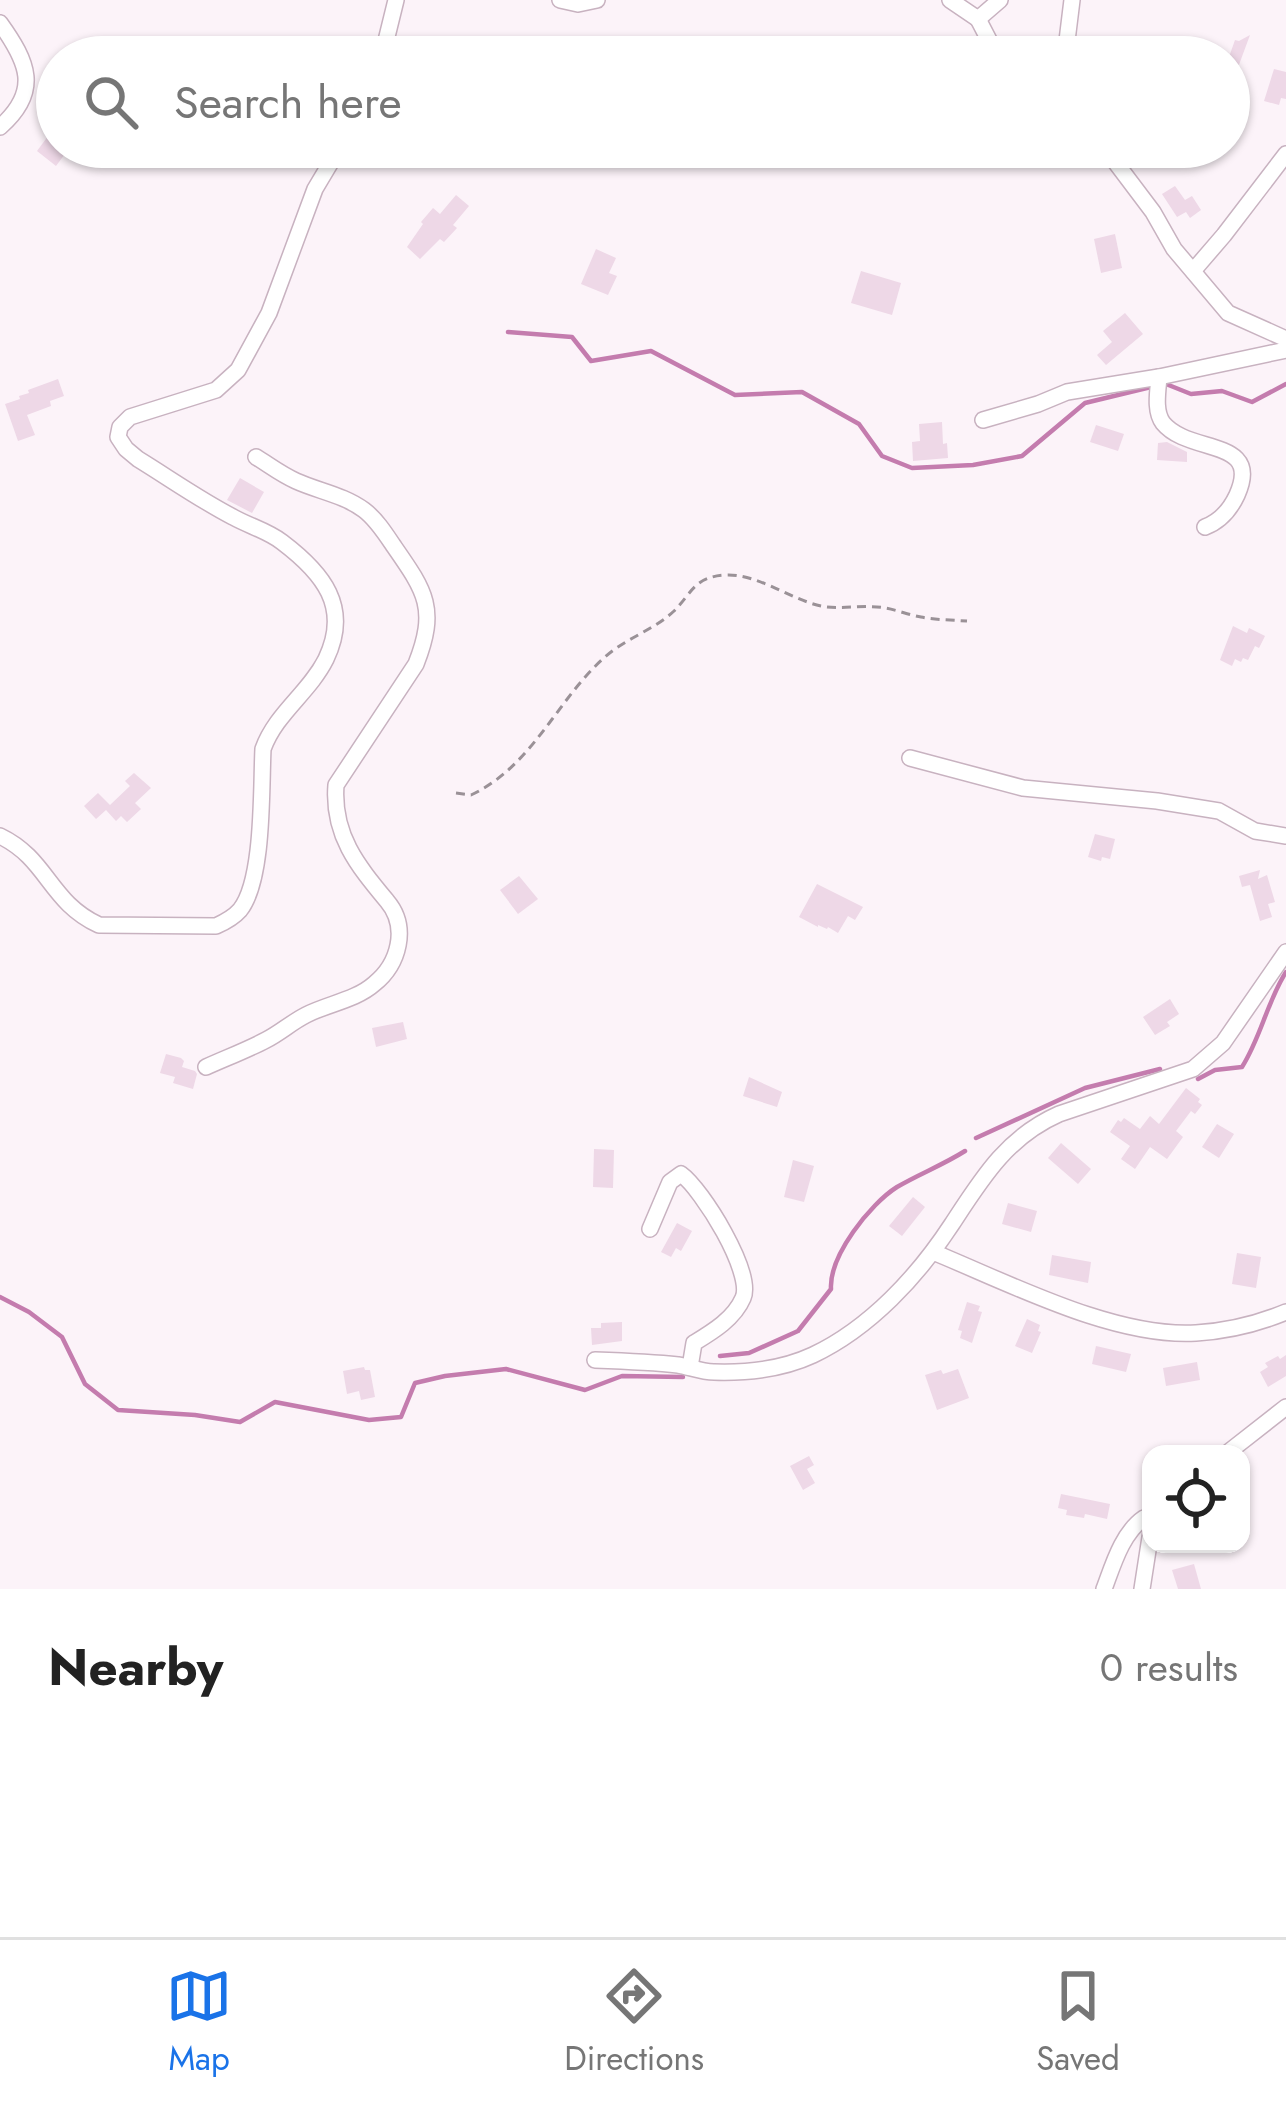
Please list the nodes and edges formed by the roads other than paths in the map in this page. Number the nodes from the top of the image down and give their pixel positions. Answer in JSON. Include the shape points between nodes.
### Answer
{"nodes":[{"id":1,"x":396,"y":0,"type":"edge"},
{"id":2,"x":560,"y":0,"type":"edge"},
{"id":3,"x":597,"y":0,"type":"edge"},
{"id":4,"x":950,"y":0,"type":"edge"},
{"id":5,"x":1000,"y":0,"type":"edge"},
{"id":6,"x":1072,"y":0,"type":"edge"},
{"id":7,"x":978,"y":19,"type":"junction"},
{"id":8,"x":0,"y":23,"type":"edge"},
{"id":9,"x":387,"y":36,"type":"edge"},
{"id":10,"x":987,"y":36,"type":"edge"},
{"id":11,"x":1068,"y":36,"type":"edge"},
{"id":12,"x":0,"y":127,"type":"edge"},
{"id":13,"x":1286,"y":154,"type":"edge"},
{"id":14,"x":329,"y":168,"type":"edge"},
{"id":15,"x":1119,"y":168,"type":"edge"},
{"id":16,"x":1192,"y":271,"type":"junction"},
{"id":17,"x":1286,"y":339,"type":"edge"},
{"id":18,"x":1286,"y":350,"type":"edge"},
{"id":19,"x":1159,"y":377,"type":"junction"},
{"id":20,"x":983,"y":420,"type":"dead end"},
{"id":21,"x":256,"y":457,"type":"dead end"},
{"id":22,"x":1205,"y":526,"type":"dead end"},
{"id":23,"x":910,"y":758,"type":"dead end"},
{"id":24,"x":0,"y":836,"type":"edge"},
{"id":25,"x":1286,"y":836,"type":"edge"},
{"id":26,"x":1286,"y":952,"type":"edge"},
{"id":27,"x":206,"y":1067,"type":"dead end"},
{"id":28,"x":650,"y":1229,"type":"dead end"},
{"id":29,"x":933,"y":1252,"type":"junction"},
{"id":30,"x":1286,"y":1312,"type":"edge"},
{"id":31,"x":596,"y":1360,"type":"dead end"},
{"id":32,"x":690,"y":1367,"type":"junction"},
{"id":33,"x":1286,"y":1407,"type":"edge"},
{"id":34,"x":1237,"y":1445,"type":"edge"},
{"id":35,"x":1142,"y":1519,"type":"edge"},
{"id":36,"x":1148,"y":1553,"type":"edge"},
{"id":37,"x":1104,"y":1589,"type":"edge"},
{"id":38,"x":1142,"y":1589,"type":"edge"}],
"edges":[{"from":1,"to":9,"type":"street"},
{"from":2,"to":3,"type":"street"},
{"from":4,"to":7,"type":"street"},
{"from":5,"to":7,"type":"street"},
{"from":6,"to":11,"type":"street"},
{"from":7,"to":10,"type":"street"},
{"from":8,"to":12,"type":"street","via":[[17,47],[27,86]]},
{"from":13,"to":16,"type":"street"},
{"from":14,"to":24,"type":"street","via":[[238,370],[216,390],[130,417],[118,436],[138,459],[280,540],[322,580],[335,610],[327,657],[263,749],[250,893],[231,920],[216,926],[99,925],[64,903],[32,857]]},
{"from":15,"to":16,"type":"street"},
{"from":16,"to":17,"type":"street","via":[[1228,314]]},
{"from":18,"to":19,"type":"street"},
{"from":19,"to":20,"type":"street","via":[[1066,392]]},
{"from":19,"to":22,"type":"street","via":[[1163,422],[1198,446],[1222,448],[1244,472],[1228,509]]},
{"from":21,"to":27,"type":"street","via":[[372,517],[422,585],[426,631],[416,664],[336,785],[334,803],[352,858],[399,923],[393,959],[366,990]]},
{"from":23,"to":25,"type":"street","via":[[1023,788],[1219,811],[1255,831]]},
{"from":26,"to":29,"type":"street","via":[[1223,1043],[1193,1069],[1059,1114],[1017,1138]]},
{"from":28,"to":32,"type":"street","via":[[681,1174],[706,1202],[746,1287],[733,1313],[694,1343]]},
{"from":29,"to":30,"type":"street","via":[[1122,1326],[1193,1334]]},
{"from":29,"to":32,"type":"street","via":[[867,1318],[813,1355],[743,1372]]},
{"from":31,"to":32,"type":"street"},
{"from":33,"to":34,"type":"street"},
{"from":35,"to":37,"type":"street"},
{"from":36,"to":38,"type":"street"}]}
